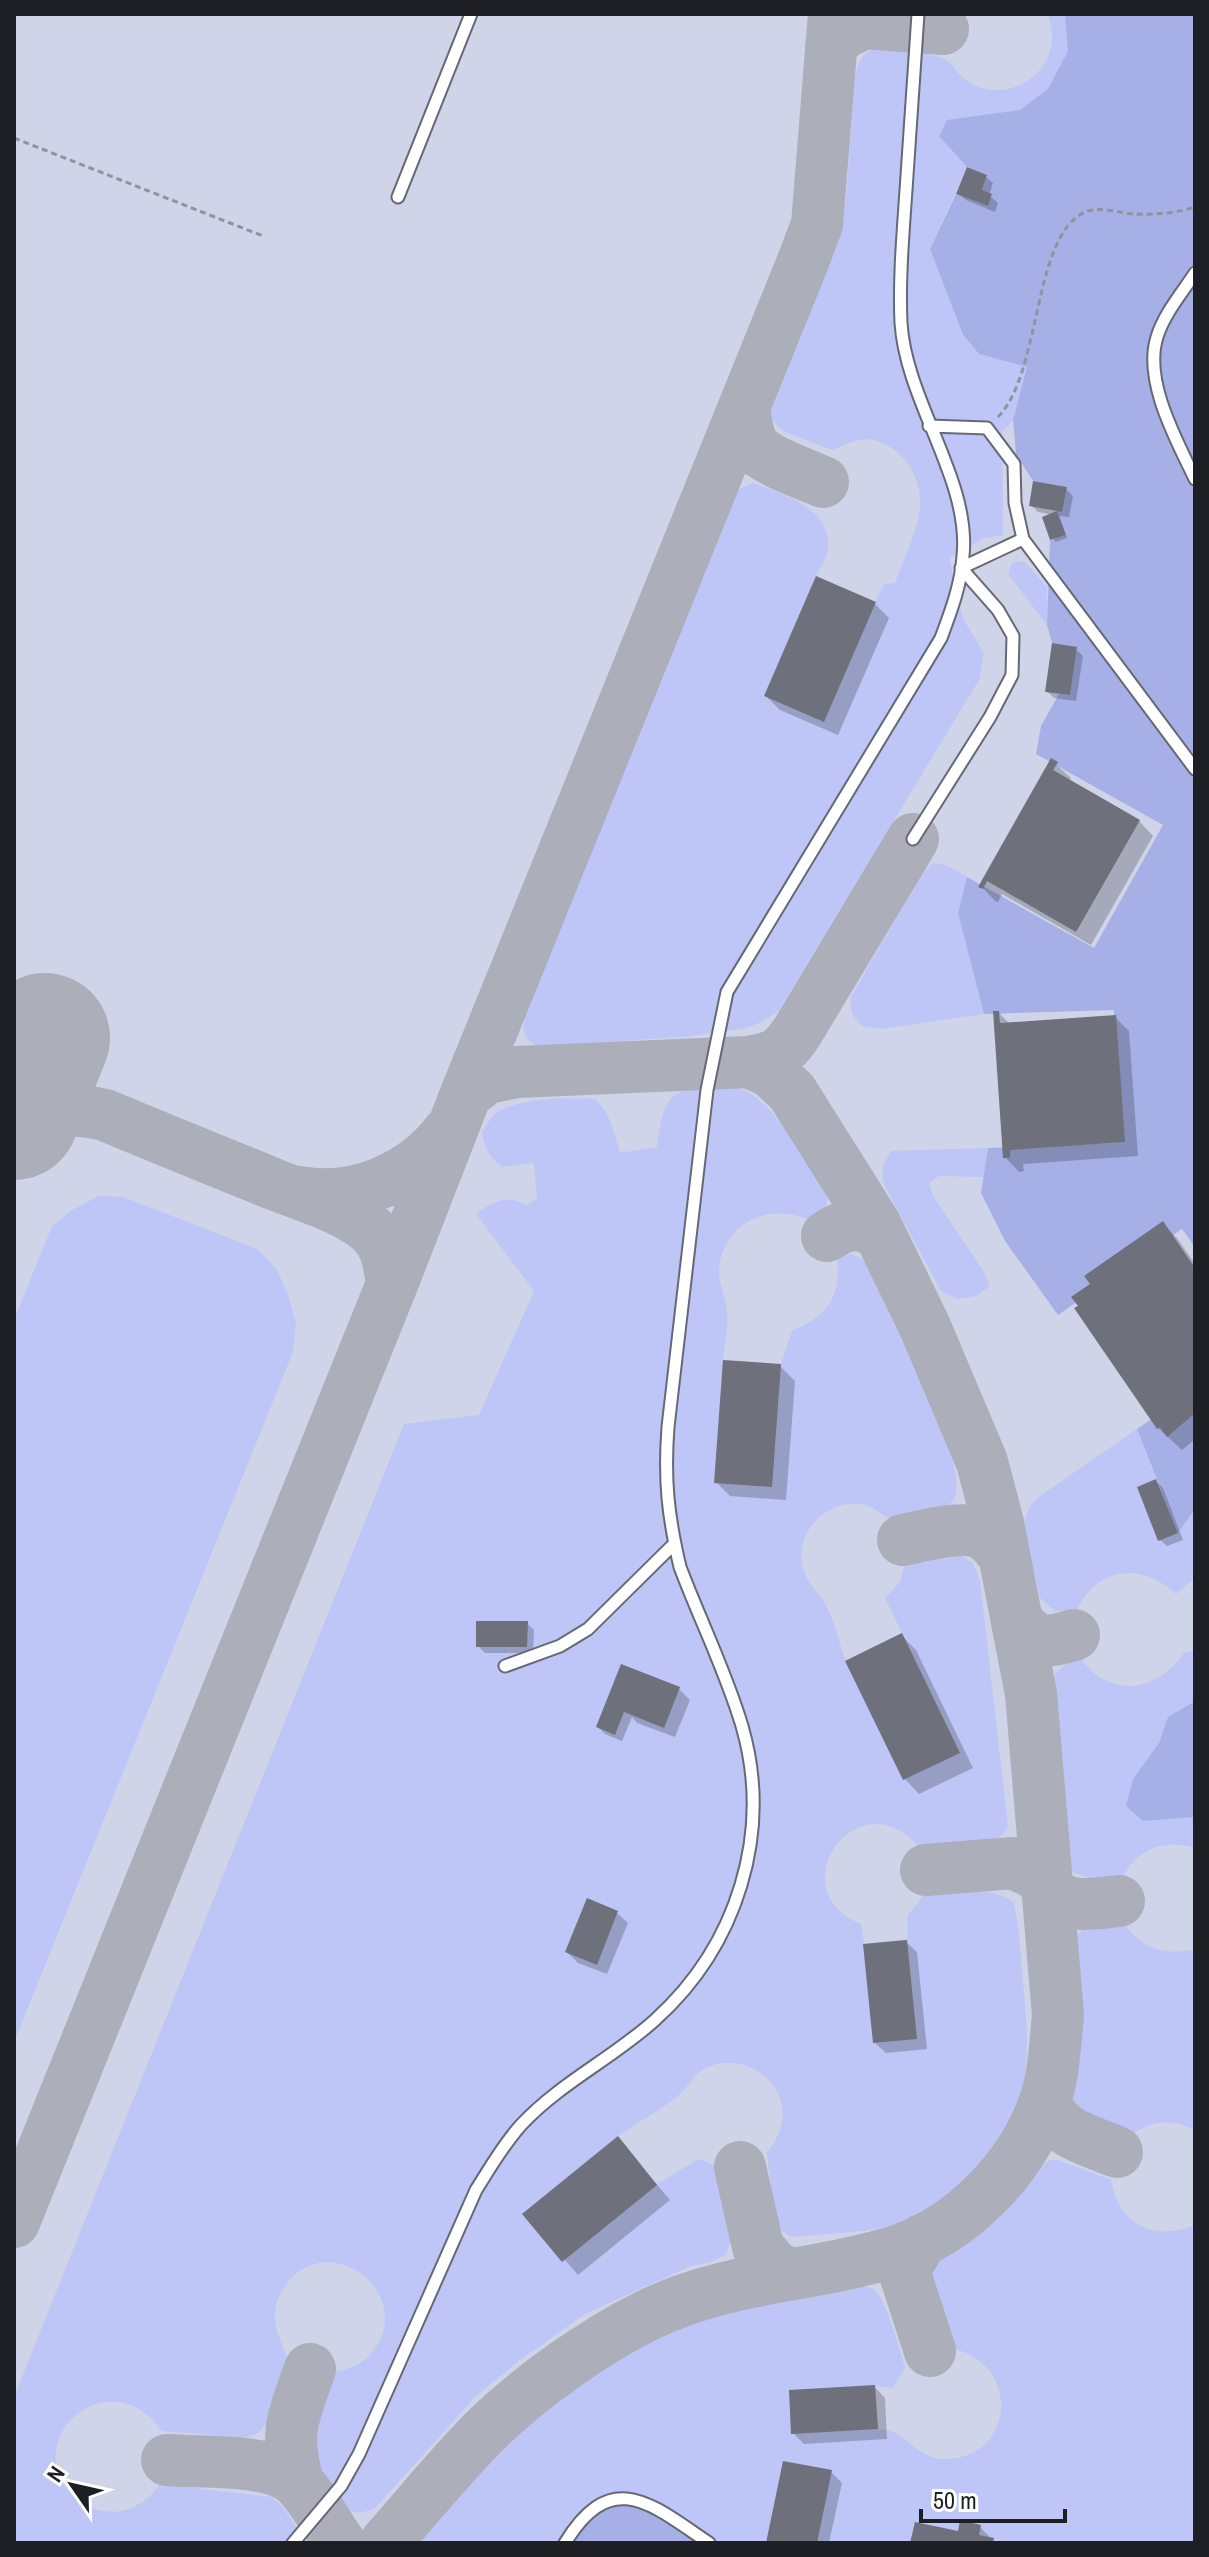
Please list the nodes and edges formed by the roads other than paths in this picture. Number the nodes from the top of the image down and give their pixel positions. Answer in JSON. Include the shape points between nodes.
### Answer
{"nodes":[{"id":1,"x":471,"y":14,"type":"edge"},
{"id":2,"x":918,"y":14,"type":"edge"},
{"id":3,"x":398,"y":197,"type":"dead end"},
{"id":4,"x":1195,"y":273,"type":"edge"},
{"id":5,"x":929,"y":426,"type":"junction"},
{"id":6,"x":1195,"y":479,"type":"edge"},
{"id":7,"x":1023,"y":539,"type":"junction"},
{"id":8,"x":961,"y":568,"type":"junction"},
{"id":9,"x":1195,"y":769,"type":"edge"},
{"id":10,"x":913,"y":839,"type":"dead end"},
{"id":11,"x":674,"y":1544,"type":"junction"},
{"id":12,"x":505,"y":1666,"type":"dead end"},
{"id":13,"x":293,"y":2543,"type":"edge"},
{"id":14,"x":565,"y":2543,"type":"edge"},
{"id":15,"x":709,"y":2543,"type":"edge"}],
"edges":[{"from":1,"to":3,"type":"lane"},
{"from":2,"to":5,"type":"lane","via":[[901,326]]},
{"from":4,"to":6,"type":"lane","via":[[1157,338],[1154,360],[1159,394]]},
{"from":5,"to":7,"type":"lane","via":[[987,428],[1014,464]]},
{"from":5,"to":8,"type":"lane","via":[[960,510]]},
{"from":7,"to":8,"type":"lane"},
{"from":7,"to":9,"type":"lane"},
{"from":8,"to":10,"type":"lane","via":[[1013,636],[1012,675]]},
{"from":8,"to":11,"type":"lane","via":[[941,638],[727,992],[707,1090],[668,1427],[665,1476]]},
{"from":11,"to":12,"type":"lane","via":[[588,1629],[560,1646]]},
{"from":11,"to":13,"type":"lane","via":[[742,1727],[751,1769],[750,1845],[733,1911],[690,1985],[655,2020],[549,2100],[497,2156],[476,2190],[359,2454],[341,2486]]},
{"from":14,"to":15,"type":"lane","via":[[594,2507],[627,2498],[646,2502]]}]}
